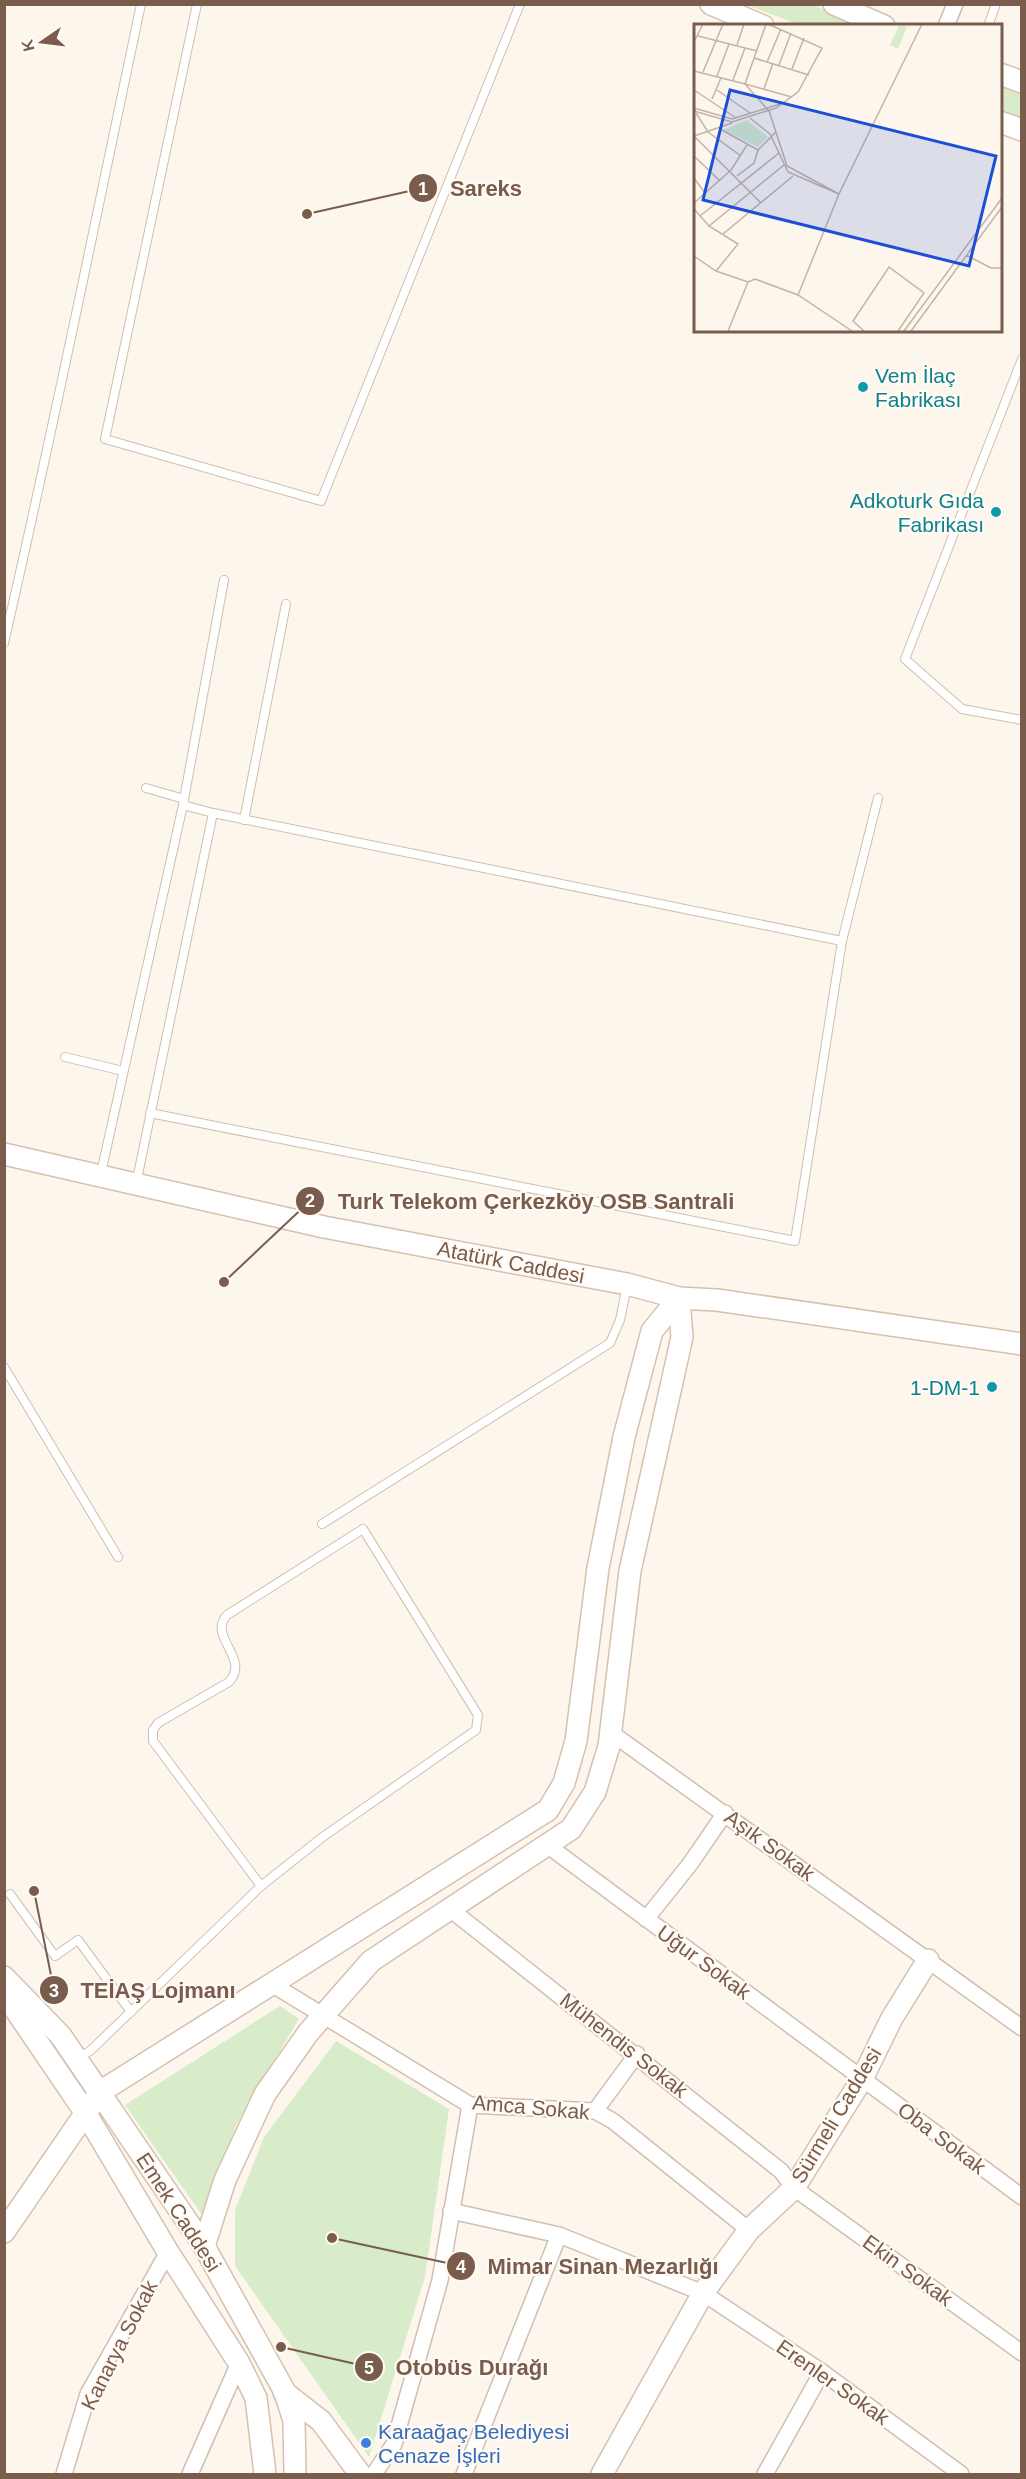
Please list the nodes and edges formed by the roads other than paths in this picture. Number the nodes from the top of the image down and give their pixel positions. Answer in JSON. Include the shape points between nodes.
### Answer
{"nodes":[{"id":1,"x":141,"y":4,"type":"edge"},
{"id":2,"x":197,"y":4,"type":"edge"},
{"id":3,"x":520,"y":4,"type":"edge"},
{"id":4,"x":711,"y":4,"type":"edge"},
{"id":5,"x":834,"y":4,"type":"edge"},
{"id":6,"x":955,"y":4,"type":"edge"},
{"id":7,"x":996,"y":4,"type":"edge"},
{"id":8,"x":758,"y":24,"type":"edge"},
{"id":9,"x":879,"y":24,"type":"edge"},
{"id":10,"x":947,"y":24,"type":"edge"},
{"id":11,"x":989,"y":24,"type":"edge"},
{"id":12,"x":1002,"y":75,"type":"edge"},
{"id":13,"x":1022,"y":82,"type":"edge"},
{"id":14,"x":1002,"y":123,"type":"edge"},
{"id":15,"x":1022,"y":130,"type":"edge"},
{"id":16,"x":1022,"y":359,"type":"edge"},
{"id":17,"x":224,"y":580,"type":"dead end"},
{"id":18,"x":286,"y":604,"type":"dead end"},
{"id":19,"x":6,"y":631,"type":"edge"},
{"id":20,"x":4,"y":643,"type":"edge"},
{"id":21,"x":1022,"y":720,"type":"edge"},
{"id":22,"x":146,"y":788,"type":"dead end"},
{"id":23,"x":878,"y":798,"type":"dead end"},
{"id":24,"x":184,"y":802,"type":"junction"},
{"id":25,"x":213,"y":813,"type":"junction"},
{"id":26,"x":244,"y":820,"type":"junction"},
{"id":27,"x":842,"y":941,"type":"junction"},
{"id":28,"x":65,"y":1057,"type":"dead end"},
{"id":29,"x":123,"y":1071,"type":"junction"},
{"id":30,"x":150,"y":1113,"type":"junction"},
{"id":31,"x":4,"y":1154,"type":"edge"},
{"id":32,"x":100,"y":1177,"type":"junction"},
{"id":33,"x":136,"y":1185,"type":"junction"},
{"id":34,"x":627,"y":1284,"type":"junction"},
{"id":35,"x":679,"y":1298,"type":"junction"},
{"id":36,"x":1022,"y":1344,"type":"edge"},
{"id":37,"x":4,"y":1366,"type":"edge"},
{"id":38,"x":322,"y":1524,"type":"dead end"},
{"id":39,"x":118,"y":1557,"type":"dead end"},
{"id":40,"x":610,"y":1732,"type":"junction"},
{"id":41,"x":724,"y":1813,"type":"junction"},
{"id":42,"x":547,"y":1845,"type":"junction"},
{"id":43,"x":261,"y":1886,"type":"junction"},
{"id":44,"x":10,"y":1894,"type":"dead end"},
{"id":45,"x":450,"y":1909,"type":"junction"},
{"id":46,"x":646,"y":1919,"type":"junction"},
{"id":47,"x":928,"y":1960,"type":"junction"},
{"id":48,"x":4,"y":1977,"type":"edge"},
{"id":49,"x":270,"y":1983,"type":"junction"},
{"id":50,"x":4,"y":1993,"type":"edge"},
{"id":51,"x":131,"y":2012,"type":"junction"},
{"id":52,"x":324,"y":2014,"type":"junction"},
{"id":53,"x":1022,"y":2028,"type":"edge"},
{"id":54,"x":637,"y":2054,"type":"junction"},
{"id":55,"x":77,"y":2059,"type":"junction"},
{"id":56,"x":862,"y":2079,"type":"junction"},
{"id":57,"x":100,"y":2092,"type":"junction"},
{"id":58,"x":470,"y":2105,"type":"junction"},
{"id":59,"x":595,"y":2111,"type":"junction"},
{"id":60,"x":85,"y":2112,"type":"junction"},
{"id":61,"x":794,"y":2188,"type":"junction"},
{"id":62,"x":1022,"y":2197,"type":"edge"},
{"id":63,"x":452,"y":2211,"type":"junction"},
{"id":64,"x":749,"y":2230,"type":"junction"},
{"id":65,"x":4,"y":2232,"type":"edge"},
{"id":66,"x":559,"y":2235,"type":"junction"},
{"id":67,"x":204,"y":2246,"type":"junction"},
{"id":68,"x":168,"y":2252,"type":"junction"},
{"id":69,"x":703,"y":2293,"type":"junction"},
{"id":70,"x":1022,"y":2353,"type":"edge"},
{"id":71,"x":239,"y":2363,"type":"junction"},
{"id":72,"x":822,"y":2372,"type":"junction"},
{"id":73,"x":285,"y":2392,"type":"junction"},
{"id":74,"x":256,"y":2398,"type":"junction"},
{"id":75,"x":64,"y":2475,"type":"edge"},
{"id":76,"x":190,"y":2475,"type":"edge"},
{"id":77,"x":265,"y":2475,"type":"edge"},
{"id":78,"x":295,"y":2475,"type":"edge"},
{"id":79,"x":360,"y":2475,"type":"edge"},
{"id":80,"x":374,"y":2475,"type":"edge"},
{"id":81,"x":464,"y":2475,"type":"edge"},
{"id":82,"x":602,"y":2475,"type":"edge"},
{"id":83,"x":765,"y":2475,"type":"edge"},
{"id":84,"x":961,"y":2475,"type":"edge"}],
"edges":[{"from":1,"to":19,"type":"lane","via":[[39,496]]},
{"from":2,"to":3,"type":"lane","via":[[105,439],[321,501]]},
{"from":4,"to":8,"type":"street"},
{"from":5,"to":9,"type":"street"},
{"from":6,"to":10,"type":"street"},
{"from":7,"to":11,"type":"lane"},
{"from":12,"to":13,"type":"street"},
{"from":14,"to":15,"type":"street"},
{"from":16,"to":21,"type":"lane","via":[[905,659],[962,709]]},
{"from":17,"to":24,"type":"lane"},
{"from":18,"to":26,"type":"lane"},
{"from":19,"to":20,"type":"lane"},
{"from":22,"to":24,"type":"lane"},
{"from":23,"to":27,"type":"lane"},
{"from":24,"to":25,"type":"lane"},
{"from":24,"to":29,"type":"lane"},
{"from":25,"to":26,"type":"lane"},
{"from":25,"to":30,"type":"lane"},
{"from":26,"to":27,"type":"lane"},
{"from":27,"to":30,"type":"lane","via":[[795,1241]]},
{"from":28,"to":29,"type":"lane"},
{"from":29,"to":32,"type":"lane"},
{"from":30,"to":33,"type":"lane"},
{"from":31,"to":32,"type":"street","name":"Atatürk Caddesi"},
{"from":32,"to":33,"type":"street","name":"Atatürk Caddesi"},
{"from":33,"to":34,"type":"street","name":"Atatürk Caddesi","via":[[324,1227]]},
{"from":34,"to":35,"type":"street","name":"Atatürk Caddesi"},
{"from":34,"to":38,"type":"lane","via":[[620,1320],[610,1343]]},
{"from":35,"to":36,"type":"street","name":"Atatürk Caddesi","via":[[717,1299]]},
{"from":35,"to":40,"type":"street","via":[[682,1337],[630,1571]]},
{"from":35,"to":49,"type":"street","via":[[652,1330],[624,1437],[598,1568],[576,1741],[564,1783],[548,1810]]},
{"from":37,"to":39,"type":"lane"},
{"from":40,"to":41,"type":"street","name":"Aşık Sokak"},
{"from":40,"to":42,"type":"street","via":[[595,1792],[571,1829]]},
{"from":41,"to":46,"type":"street"},
{"from":41,"to":47,"type":"street","name":"Aşık Sokak"},
{"from":42,"to":45,"type":"street"},
{"from":42,"to":46,"type":"street","name":"Uğur Sokak"},
{"from":43,"to":43,"type":"lane","via":[[153,1741],[153,1730],[158,1723],[235,1676],[235,1656],[221,1629],[227,1615],[363,1529],[478,1715],[476,1730],[324,1836]]},
{"from":43,"to":51,"type":"lane"},
{"from":44,"to":51,"type":"lane","via":[[55,1956],[78,1940]]},
{"from":45,"to":52,"type":"street","via":[[371,1961]]},
{"from":45,"to":54,"type":"street","name":"Mühendis Sokak"},
{"from":46,"to":56,"type":"street","name":"Uğur Sokak"},
{"from":47,"to":53,"type":"street","name":"Aşık Sokak"},
{"from":47,"to":56,"type":"street","name":"Sürmeli Caddesi","via":[[892,2018]]},
{"from":48,"to":55,"type":"street","name":"Emek Caddesi","via":[[61,2036]]},
{"from":49,"to":52,"type":"street","name":"Amca Sokak"},
{"from":49,"to":57,"type":"street"},
{"from":50,"to":60,"type":"street","name":"Emek Caddesi"},
{"from":51,"to":55,"type":"lane"},
{"from":52,"to":58,"type":"street","name":"Amca Sokak"},
{"from":52,"to":67,"type":"street","via":[[265,2094],[225,2180]]},
{"from":54,"to":59,"type":"street"},
{"from":54,"to":61,"type":"street","name":"Mühendis Sokak","via":[[781,2171]]},
{"from":55,"to":57,"type":"street","name":"Emek Caddesi"},
{"from":56,"to":61,"type":"street","name":"Sürmeli Caddesi"},
{"from":56,"to":62,"type":"street","name":"Oba Sokak"},
{"from":57,"to":60,"type":"street"},
{"from":57,"to":67,"type":"street","name":"Emek Caddesi"},
{"from":58,"to":59,"type":"street","name":"Amca Sokak"},
{"from":58,"to":63,"type":"street"},
{"from":59,"to":64,"type":"street","name":"Amca Sokak","via":[[614,2121]]},
{"from":60,"to":65,"type":"street"},
{"from":60,"to":68,"type":"street","name":"Emek Caddesi"},
{"from":61,"to":64,"type":"street","name":"Sürmeli Caddesi"},
{"from":61,"to":70,"type":"street","name":"Ekin Sokak"},
{"from":63,"to":66,"type":"street","name":"Erenler Sokak"},
{"from":63,"to":80,"type":"street","via":[[440,2280],[394,2444]]},
{"from":64,"to":69,"type":"street","name":"Sürmeli Caddesi"},
{"from":66,"to":69,"type":"street","name":"Erenler Sokak"},
{"from":66,"to":81,"type":"street"},
{"from":67,"to":73,"type":"street","name":"Emek Caddesi"},
{"from":68,"to":71,"type":"street","name":"Emek Caddesi"},
{"from":68,"to":75,"type":"street","name":"Kanarya Sokak","via":[[88,2394]]},
{"from":69,"to":72,"type":"street","name":"Erenler Sokak"},
{"from":69,"to":82,"type":"street","name":"Sürmeli Caddesi"},
{"from":71,"to":74,"type":"street","name":"Emek Caddesi"},
{"from":71,"to":76,"type":"street"},
{"from":72,"to":83,"type":"street"},
{"from":72,"to":84,"type":"street","name":"Erenler Sokak"},
{"from":73,"to":74,"type":"street"},
{"from":73,"to":78,"type":"street","name":"Emek Caddesi","via":[[294,2421]]},
{"from":73,"to":79,"type":"street","via":[[321,2421]]},
{"from":74,"to":77,"type":"street","name":"Emek Caddesi"}]}
